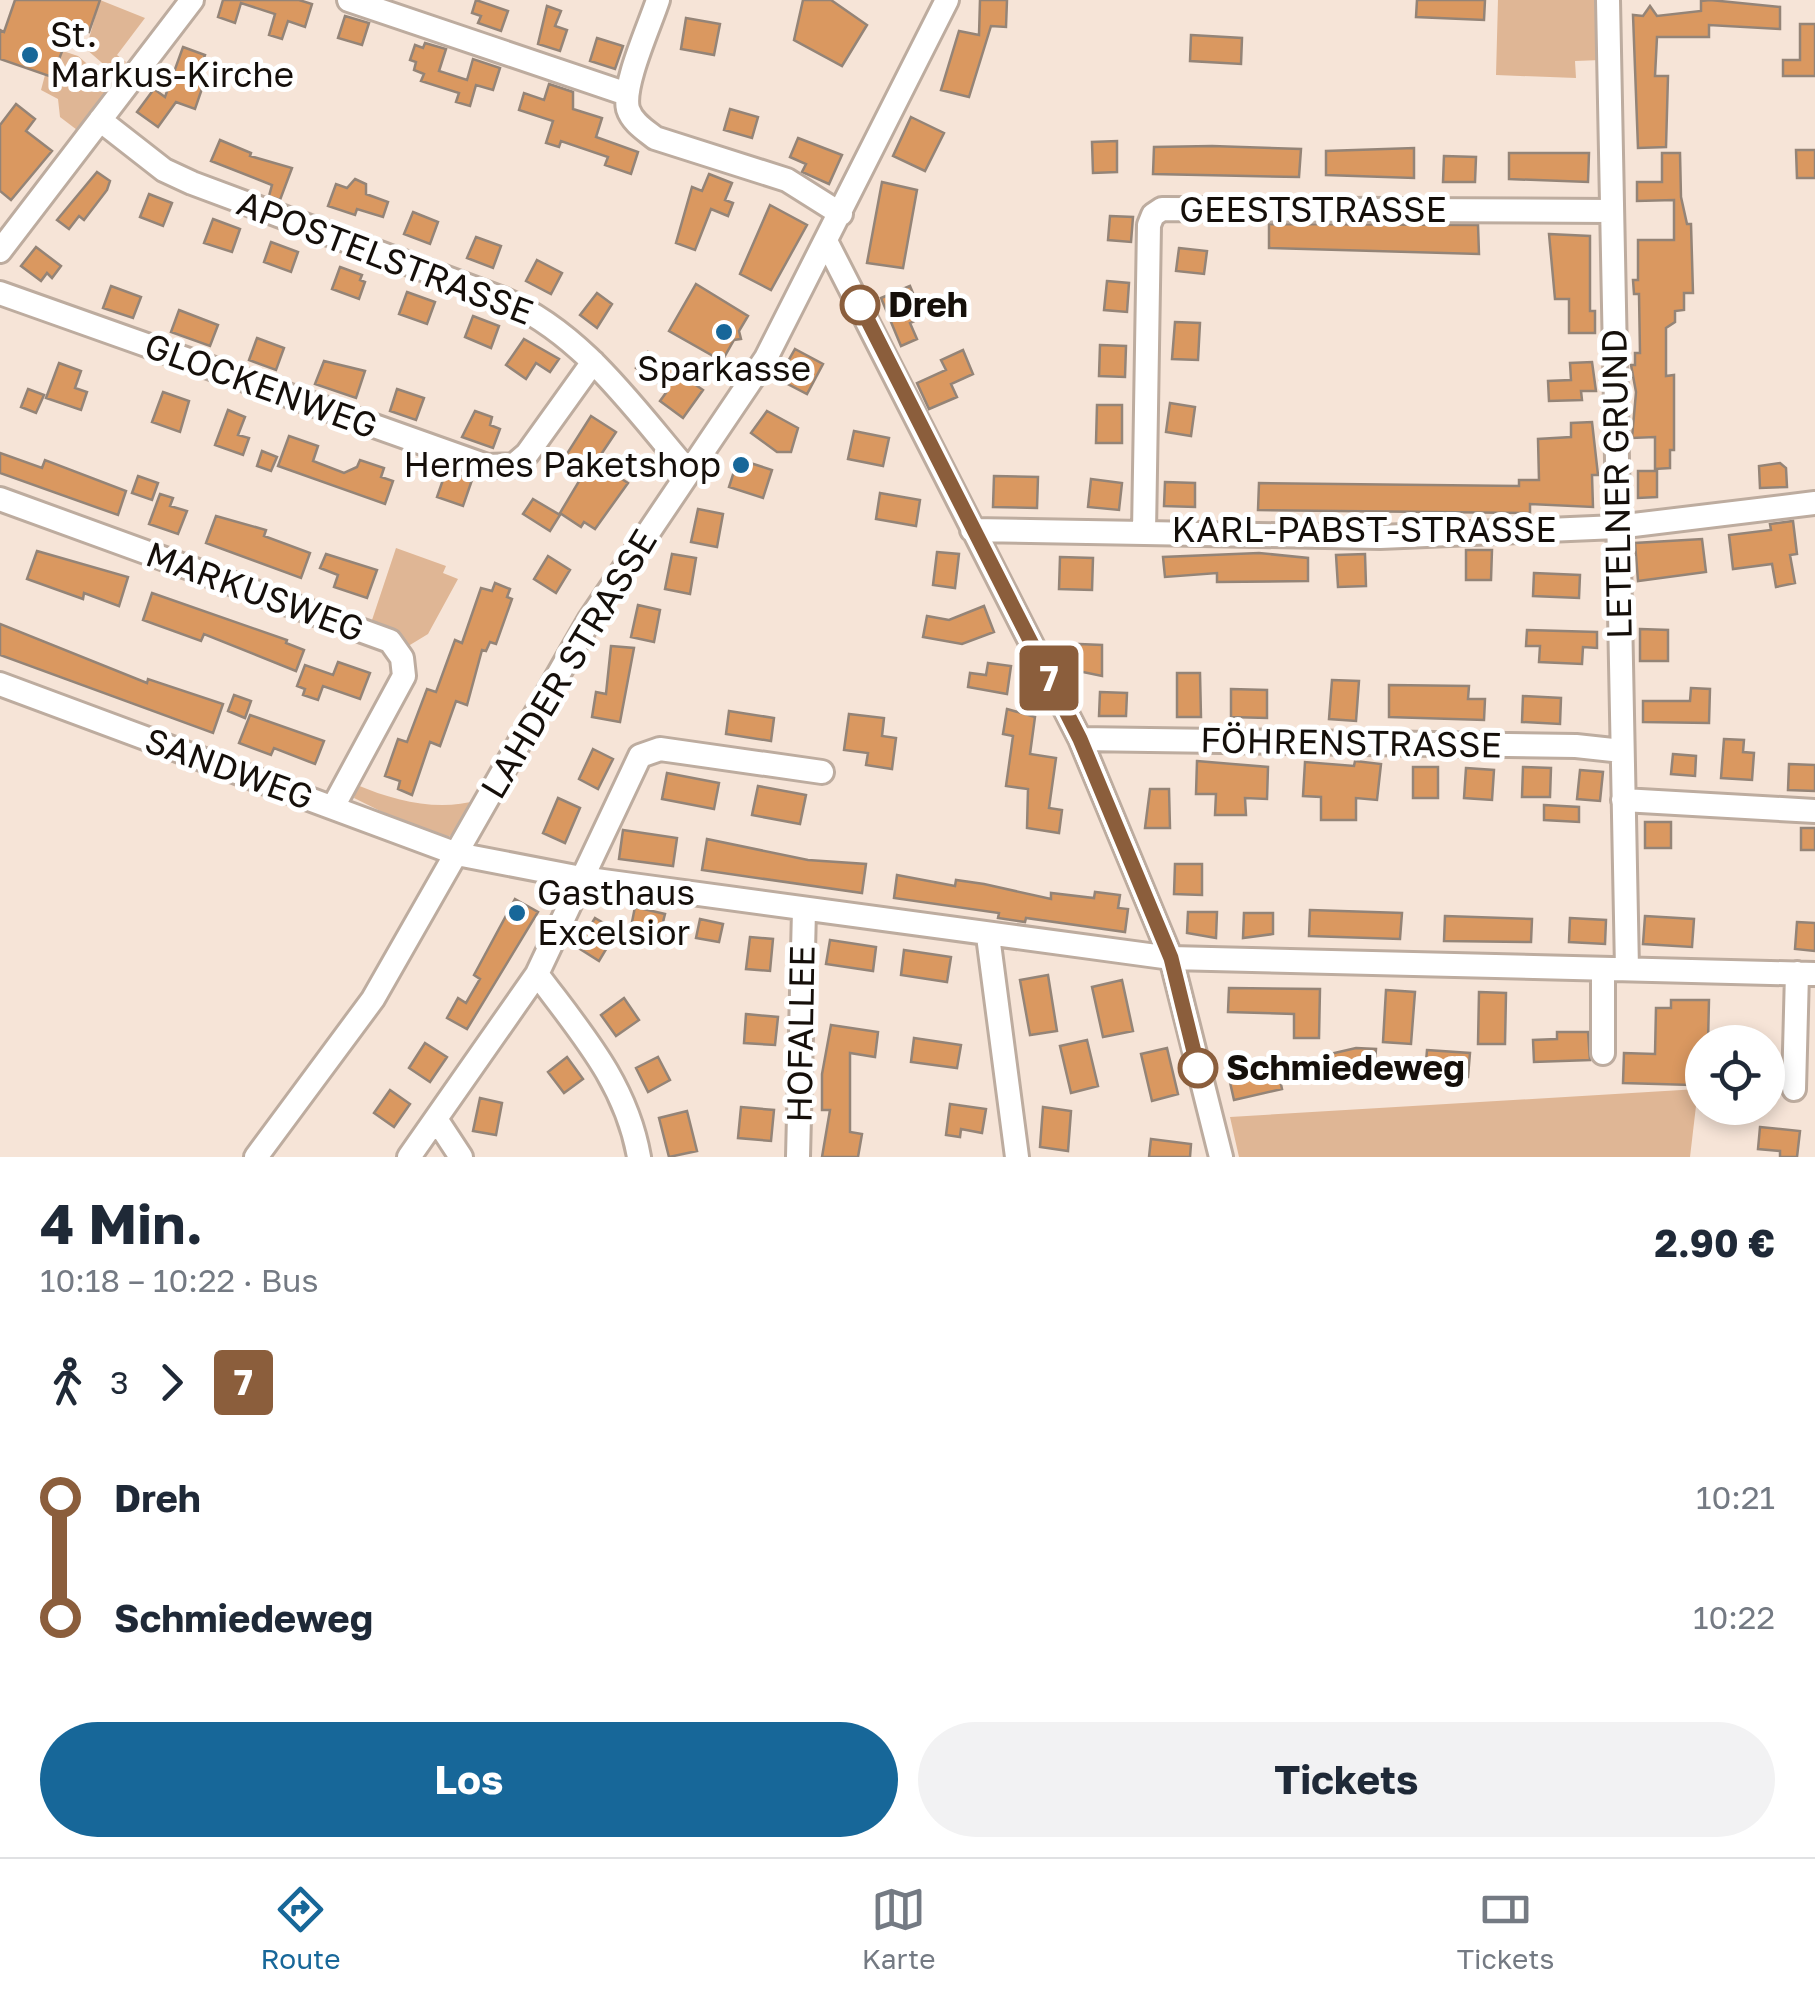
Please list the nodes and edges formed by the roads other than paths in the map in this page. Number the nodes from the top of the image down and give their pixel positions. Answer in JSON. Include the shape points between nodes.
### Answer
{"nodes":[{"id":1,"x":349,"y":0,"type":"edge"},
{"id":2,"x":658,"y":0,"type":"edge"},
{"id":3,"x":946,"y":0,"type":"edge"},
{"id":4,"x":1608,"y":0,"type":"edge"},
{"id":5,"x":182,"y":2,"type":"edge"},
{"id":6,"x":627,"y":94,"type":"junction"},
{"id":7,"x":100,"y":120,"type":"junction"},
{"id":8,"x":1612,"y":211,"type":"junction"},
{"id":9,"x":841,"y":214,"type":"junction"},
{"id":10,"x":827,"y":242,"type":"junction"},
{"id":11,"x":0,"y":251,"type":"edge"},
{"id":12,"x":0,"y":293,"type":"edge"},
{"id":13,"x":593,"y":362,"type":"junction"},
{"id":14,"x":687,"y":470,"type":"junction"},
{"id":15,"x":0,"y":499,"type":"edge"},
{"id":16,"x":1815,"y":503,"type":"edge"},
{"id":17,"x":1617,"y":527,"type":"junction"},
{"id":18,"x":972,"y":530,"type":"junction"},
{"id":19,"x":1144,"y":532,"type":"junction"},
{"id":20,"x":0,"y":684,"type":"edge"},
{"id":21,"x":1080,"y":739,"type":"junction"},
{"id":22,"x":1622,"y":751,"type":"junction"},
{"id":23,"x":822,"y":772,"type":"dead end"},
{"id":24,"x":1623,"y":800,"type":"junction"},
{"id":25,"x":333,"y":807,"type":"junction"},
{"id":26,"x":1815,"y":811,"type":"edge"},
{"id":27,"x":457,"y":854,"type":"junction"},
{"id":28,"x":581,"y":878,"type":"junction"},
{"id":29,"x":804,"y":910,"type":"junction"},
{"id":30,"x":988,"y":936,"type":"junction"},
{"id":31,"x":1171,"y":958,"type":"junction"},
{"id":32,"x":1627,"y":969,"type":"junction"},
{"id":33,"x":1603,"y":970,"type":"junction"},
{"id":34,"x":1806,"y":973,"type":"edge"},
{"id":35,"x":536,"y":974,"type":"junction"},
{"id":36,"x":1603,"y":1053,"type":"dead end"},
{"id":37,"x":1794,"y":1089,"type":"dead end"},
{"id":38,"x":436,"y":1119,"type":"junction"},
{"id":39,"x":256,"y":1157,"type":"edge"},
{"id":40,"x":409,"y":1157,"type":"edge"},
{"id":41,"x":460,"y":1157,"type":"edge"},
{"id":42,"x":639,"y":1157,"type":"edge"},
{"id":43,"x":798,"y":1157,"type":"edge"},
{"id":44,"x":1017,"y":1157,"type":"edge"},
{"id":45,"x":1221,"y":1157,"type":"edge"}],
"edges":[{"from":1,"to":6,"type":"street"},
{"from":2,"to":6,"type":"street"},
{"from":3,"to":9,"type":"street","name":"LAHDER STRASSE"},
{"from":4,"to":8,"type":"street","name":"LETELNER GRUND"},
{"from":5,"to":7,"type":"street"},
{"from":6,"to":9,"type":"street","via":[[628,111],[655,138],[786,180]]},
{"from":7,"to":11,"type":"street"},
{"from":7,"to":13,"type":"street","name":"APOSTELSTRASSE","via":[[164,170],[192,183],[525,309]]},
{"from":8,"to":17,"type":"street","name":"LETELNER GRUND"},
{"from":8,"to":19,"type":"street","name":"GEESTSTRASSE","via":[[1162,209],[1153,215]]},
{"from":9,"to":10,"type":"street","name":"LAHDER STRASSE"},
{"from":10,"to":14,"type":"street","name":"LAHDER STRASSE","via":[[766,358]]},
{"from":10,"to":18,"type":"street"},
{"from":12,"to":13,"type":"street","name":"GLOCKENWEG","via":[[502,468],[528,454]]},
{"from":13,"to":14,"type":"street","name":"APOSTELSTRASSE"},
{"from":14,"to":27,"type":"street","name":"LAHDER STRASSE","via":[[590,619]]},
{"from":15,"to":25,"type":"street","name":"MARKUSWEG","via":[[390,642],[402,658],[404,676]]},
{"from":16,"to":17,"type":"street","name":"KARL-PABST-STRASSE"},
{"from":17,"to":19,"type":"street","name":"KARL-PABST-STRASSE","via":[[1380,537]]},
{"from":17,"to":22,"type":"street","name":"LETELNER GRUND"},
{"from":18,"to":19,"type":"street","name":"KARL-PABST-STRASSE"},
{"from":18,"to":21,"type":"street"},
{"from":20,"to":25,"type":"street","name":"SANDWEG"},
{"from":21,"to":22,"type":"street","name":"FÖHRENSTRASSE"},
{"from":21,"to":31,"type":"street"},
{"from":22,"to":24,"type":"street","name":"LETELNER GRUND"},
{"from":23,"to":28,"type":"street","via":[[648,752],[633,766]]},
{"from":24,"to":26,"type":"street"},
{"from":24,"to":32,"type":"street","name":"LETELNER GRUND"},
{"from":25,"to":27,"type":"street","name":"SANDWEG"},
{"from":27,"to":28,"type":"street"},
{"from":27,"to":39,"type":"street","name":"LAHDER STRASSE","via":[[373,999]]},
{"from":28,"to":29,"type":"street"},
{"from":28,"to":35,"type":"street"},
{"from":29,"to":30,"type":"street"},
{"from":29,"to":43,"type":"street","name":"HOFALLEE"},
{"from":30,"to":31,"type":"street"},
{"from":30,"to":44,"type":"street"},
{"from":31,"to":33,"type":"street"},
{"from":31,"to":45,"type":"street"},
{"from":32,"to":33,"type":"street"},
{"from":32,"to":34,"type":"street"},
{"from":33,"to":36,"type":"street"},
{"from":34,"to":37,"type":"street"},
{"from":35,"to":38,"type":"street"},
{"from":35,"to":42,"type":"street","via":[[610,1074],[632,1117]]},
{"from":38,"to":40,"type":"street"},
{"from":38,"to":41,"type":"street"}]}
